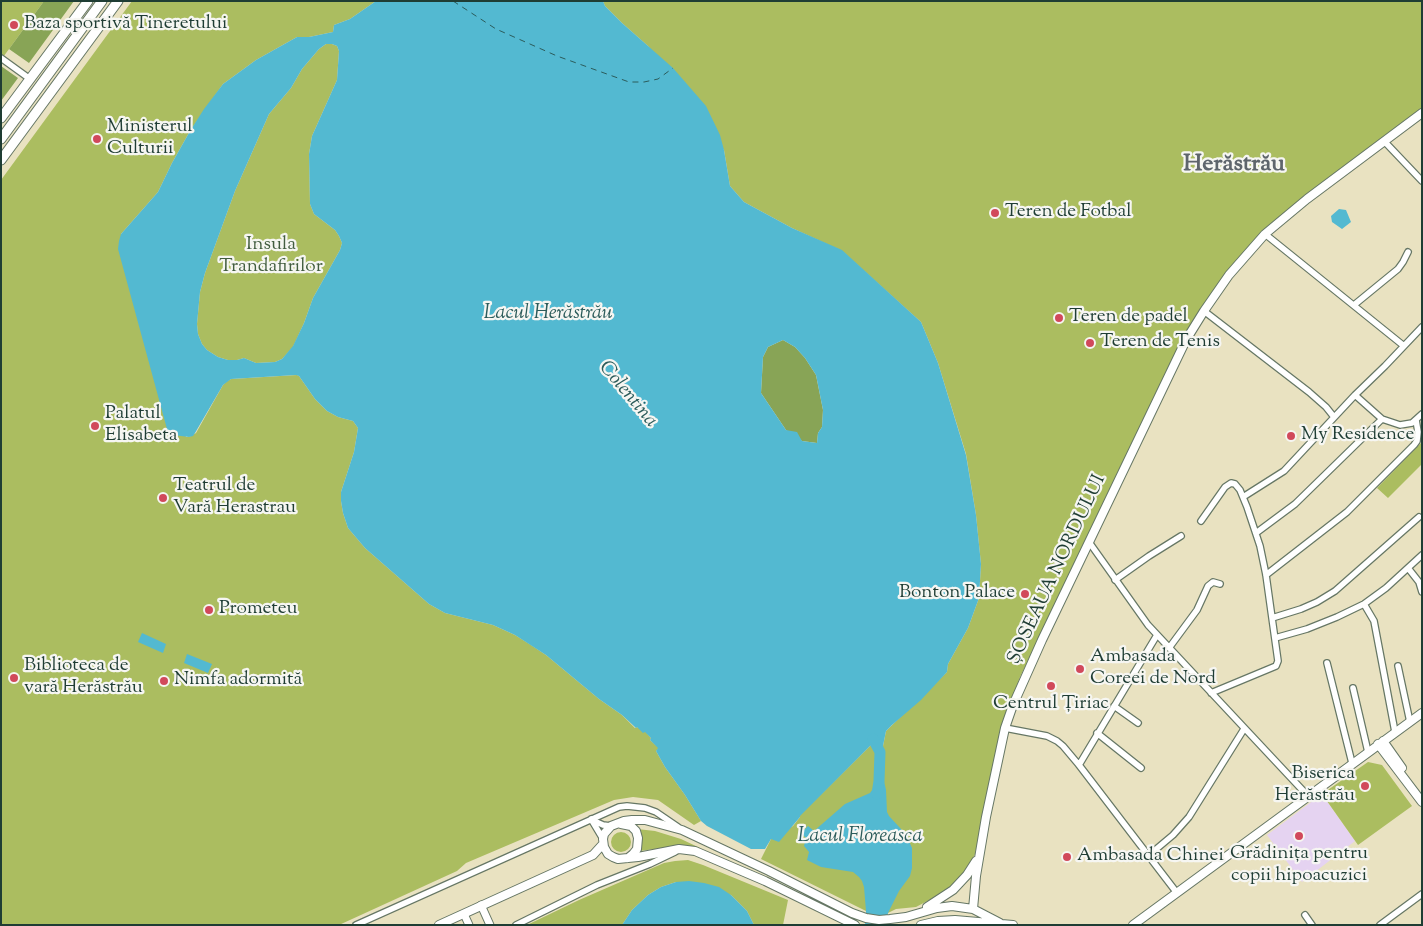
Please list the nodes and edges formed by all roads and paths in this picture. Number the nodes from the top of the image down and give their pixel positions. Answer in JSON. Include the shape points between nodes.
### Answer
{"nodes":[{"id":1,"x":88,"y":1,"type":"edge"},
{"id":2,"x":102,"y":1,"type":"edge"},
{"id":3,"x":118,"y":1,"type":"edge"},
{"id":4,"x":1,"y":58,"type":"edge"},
{"id":5,"x":30,"y":79,"type":"junction"},
{"id":6,"x":1422,"y":113,"type":"edge"},
{"id":7,"x":1,"y":118,"type":"edge"},
{"id":8,"x":1,"y":139,"type":"edge"},
{"id":9,"x":1384,"y":141,"type":"junction"},
{"id":10,"x":1,"y":160,"type":"edge"},
{"id":11,"x":1422,"y":181,"type":"edge"},
{"id":12,"x":1265,"y":234,"type":"junction"},
{"id":13,"x":1408,"y":252,"type":"dead end"},
{"id":14,"x":1354,"y":305,"type":"junction"},
{"id":15,"x":1204,"y":311,"type":"junction"},
{"id":16,"x":1422,"y":327,"type":"edge"},
{"id":17,"x":1404,"y":346,"type":"junction"},
{"id":18,"x":1355,"y":395,"type":"junction"},
{"id":19,"x":1422,"y":414,"type":"edge"},
{"id":20,"x":1334,"y":417,"type":"junction"},
{"id":21,"x":1382,"y":419,"type":"junction"},
{"id":22,"x":1416,"y":420,"type":"junction"},
{"id":23,"x":1243,"y":497,"type":"junction"},
{"id":24,"x":1420,"y":517,"type":"dead end"},
{"id":25,"x":1201,"y":521,"type":"dead end"},
{"id":26,"x":1256,"y":533,"type":"junction"},
{"id":27,"x":1181,"y":536,"type":"dead end"},
{"id":28,"x":1089,"y":542,"type":"junction"},
{"id":29,"x":1422,"y":555,"type":"edge"},
{"id":30,"x":1408,"y":568,"type":"junction"},
{"id":31,"x":1266,"y":575,"type":"junction"},
{"id":32,"x":1115,"y":580,"type":"junction"},
{"id":33,"x":1220,"y":584,"type":"dead end"},
{"id":34,"x":1422,"y":592,"type":"edge"},
{"id":35,"x":1364,"y":604,"type":"junction"},
{"id":36,"x":1272,"y":618,"type":"junction"},
{"id":37,"x":1157,"y":635,"type":"junction"},
{"id":38,"x":1275,"y":638,"type":"junction"},
{"id":39,"x":1169,"y":648,"type":"junction"},
{"id":40,"x":1327,"y":663,"type":"dead end"},
{"id":41,"x":1398,"y":666,"type":"dead end"},
{"id":42,"x":1353,"y":688,"type":"dead end"},
{"id":43,"x":1211,"y":693,"type":"junction"},
{"id":44,"x":1114,"y":706,"type":"junction"},
{"id":45,"x":1422,"y":713,"type":"edge"},
{"id":46,"x":1410,"y":722,"type":"junction"},
{"id":47,"x":1138,"y":723,"type":"dead end"},
{"id":48,"x":1005,"y":728,"type":"junction"},
{"id":49,"x":1244,"y":729,"type":"junction"},
{"id":50,"x":1395,"y":732,"type":"junction"},
{"id":51,"x":1097,"y":734,"type":"junction"},
{"id":52,"x":1380,"y":743,"type":"junction"},
{"id":53,"x":1368,"y":752,"type":"junction"},
{"id":54,"x":1352,"y":763,"type":"junction"},
{"id":55,"x":1079,"y":765,"type":"junction"},
{"id":56,"x":1142,"y":768,"type":"dead end"},
{"id":57,"x":1422,"y":794,"type":"edge"},
{"id":58,"x":1308,"y":796,"type":"junction"},
{"id":59,"x":1422,"y":802,"type":"edge"},
{"id":60,"x":591,"y":819,"type":"junction"},
{"id":61,"x":614,"y":825,"type":"junction"},
{"id":62,"x":682,"y":830,"type":"junction"},
{"id":63,"x":603,"y":841,"type":"junction"},
{"id":64,"x":679,"y":849,"type":"junction"},
{"id":65,"x":608,"y":854,"type":"junction"},
{"id":66,"x":592,"y":855,"type":"junction"},
{"id":67,"x":1148,"y":856,"type":"junction"},
{"id":68,"x":979,"y":857,"type":"junction"},
{"id":69,"x":624,"y":859,"type":"junction"},
{"id":70,"x":1177,"y":894,"type":"junction"},
{"id":71,"x":1422,"y":894,"type":"edge"},
{"id":72,"x":482,"y":905,"type":"junction"},
{"id":73,"x":973,"y":909,"type":"junction"},
{"id":74,"x":468,"y":912,"type":"junction"},
{"id":75,"x":913,"y":915,"type":"junction"},
{"id":76,"x":1305,"y":915,"type":"dead end"},
{"id":77,"x":968,"y":920,"type":"junction"},
{"id":78,"x":852,"y":923,"type":"edge"},
{"id":79,"x":938,"y":923,"type":"edge"},
{"id":80,"x":1000,"y":923,"type":"junction"},
{"id":81,"x":356,"y":925,"type":"edge"},
{"id":82,"x":439,"y":925,"type":"edge"},
{"id":83,"x":469,"y":925,"type":"edge"},
{"id":84,"x":490,"y":925,"type":"edge"},
{"id":85,"x":516,"y":925,"type":"edge"},
{"id":86,"x":921,"y":925,"type":"edge"},
{"id":87,"x":1012,"y":925,"type":"edge"},
{"id":88,"x":1133,"y":925,"type":"edge"},
{"id":89,"x":1312,"y":925,"type":"edge"},
{"id":90,"x":1380,"y":925,"type":"edge"}],
"edges":[{"from":1,"to":5,"type":"main road"},
{"from":2,"to":8,"type":"main road"},
{"from":3,"to":10,"type":"main road"},
{"from":4,"to":5,"type":"street"},
{"from":5,"to":7,"type":"main road"},
{"from":6,"to":9,"type":"main road","name":"ȘOSEAUA NORDULUI"},
{"from":9,"to":11,"type":"street"},
{"from":9,"to":12,"type":"main road","name":"ȘOSEAUA NORDULUI"},
{"from":12,"to":14,"type":"street"},
{"from":12,"to":15,"type":"main road","name":"ȘOSEAUA NORDULUI","via":[[1229,275]]},
{"from":13,"to":14,"type":"street","via":[[1398,268]]},
{"from":14,"to":17,"type":"street"},
{"from":15,"to":20,"type":"street","via":[[1309,392]]},
{"from":15,"to":28,"type":"main road","name":"ȘOSEAUA NORDULUI","via":[[1179,353]]},
{"from":16,"to":17,"type":"street"},
{"from":17,"to":18,"type":"street"},
{"from":18,"to":20,"type":"street"},
{"from":18,"to":21,"type":"street"},
{"from":19,"to":22,"type":"street"},
{"from":20,"to":23,"type":"street","via":[[1284,471]]},
{"from":21,"to":22,"type":"street","via":[[1400,425]]},
{"from":21,"to":26,"type":"street","via":[[1295,504]]},
{"from":22,"to":31,"type":"street","via":[[1417,442],[1347,512]]},
{"from":23,"to":25,"type":"street","via":[[1235,484],[1228,485]]},
{"from":23,"to":26,"type":"street"},
{"from":24,"to":36,"type":"street","via":[[1335,591],[1301,609]]},
{"from":26,"to":31,"type":"street"},
{"from":27,"to":32,"type":"street"},
{"from":28,"to":32,"type":"street"},
{"from":28,"to":48,"type":"main road","name":"ȘOSEAUA NORDULUI","via":[[1023,682]]},
{"from":29,"to":30,"type":"street"},
{"from":30,"to":34,"type":"street"},
{"from":30,"to":35,"type":"street"},
{"from":31,"to":36,"type":"street"},
{"from":32,"to":37,"type":"street"},
{"from":33,"to":39,"type":"street","via":[[1213,582],[1208,586],[1197,610]]},
{"from":35,"to":38,"type":"street","via":[[1322,623]]},
{"from":35,"to":50,"type":"street","via":[[1374,621]]},
{"from":36,"to":38,"type":"street"},
{"from":37,"to":39,"type":"street"},
{"from":37,"to":44,"type":"street"},
{"from":38,"to":43,"type":"street","via":[[1276,666]]},
{"from":39,"to":43,"type":"street"},
{"from":40,"to":54,"type":"street"},
{"from":41,"to":46,"type":"street"},
{"from":42,"to":53,"type":"street"},
{"from":43,"to":49,"type":"street"},
{"from":44,"to":47,"type":"street"},
{"from":44,"to":51,"type":"street"},
{"from":45,"to":46,"type":"main road"},
{"from":46,"to":50,"type":"main road"},
{"from":48,"to":55,"type":"street","via":[[1052,738]]},
{"from":48,"to":68,"type":"main road","name":"ȘOSEAUA NORDULUI"},
{"from":49,"to":58,"type":"street"},
{"from":49,"to":67,"type":"street","via":[[1189,817]]},
{"from":50,"to":52,"type":"main road"},
{"from":51,"to":55,"type":"street"},
{"from":51,"to":56,"type":"street"},
{"from":52,"to":53,"type":"main road"},
{"from":52,"to":57,"type":"main road"},
{"from":52,"to":59,"type":"main road"},
{"from":53,"to":54,"type":"main road"},
{"from":54,"to":58,"type":"main road"},
{"from":55,"to":67,"type":"street"},
{"from":58,"to":70,"type":"main road"},
{"from":60,"to":61,"type":"street","via":[[603,825]]},
{"from":60,"to":62,"type":"street","via":[[619,807],[636,806],[656,812]]},
{"from":60,"to":63,"type":"street"},
{"from":60,"to":81,"type":"street"},
{"from":61,"to":62,"type":"main road","via":[[639,820]]},
{"from":61,"to":63,"type":"main road","via":[[606,831]]},
{"from":61,"to":69,"type":"main road","via":[[624,824],[636,831],[636,852]]},
{"from":62,"to":75,"type":"main road","via":[[852,913],[872,919]]},
{"from":63,"to":65,"type":"main road"},
{"from":63,"to":66,"type":"main road"},
{"from":64,"to":69,"type":"main road"},
{"from":64,"to":78,"type":"main road","via":[[695,851],[723,862]]},
{"from":64,"to":85,"type":"street"},
{"from":65,"to":66,"type":"main road"},
{"from":65,"to":69,"type":"main road"},
{"from":66,"to":72,"type":"main road"},
{"from":67,"to":70,"type":"street"},
{"from":68,"to":73,"type":"main road","name":"ȘOSEAUA NORDULUI"},
{"from":68,"to":75,"type":"main road","name":"ȘOSEAUA NORDULUI","via":[[953,890]]},
{"from":70,"to":88,"type":"main road"},
{"from":71,"to":90,"type":"street"},
{"from":72,"to":74,"type":"main road"},
{"from":72,"to":84,"type":"street"},
{"from":73,"to":75,"type":"main road","via":[[946,906]]},
{"from":73,"to":77,"type":"street","name":"ȘOSEAUA NORDULUI"},
{"from":73,"to":80,"type":"main road"},
{"from":74,"to":82,"type":"main road"},
{"from":74,"to":83,"type":"street"},
{"from":76,"to":89,"type":"street"},
{"from":77,"to":79,"type":"main road"},
{"from":77,"to":80,"type":"main road"},
{"from":79,"to":86,"type":"main road"},
{"from":80,"to":87,"type":"main road"}]}
